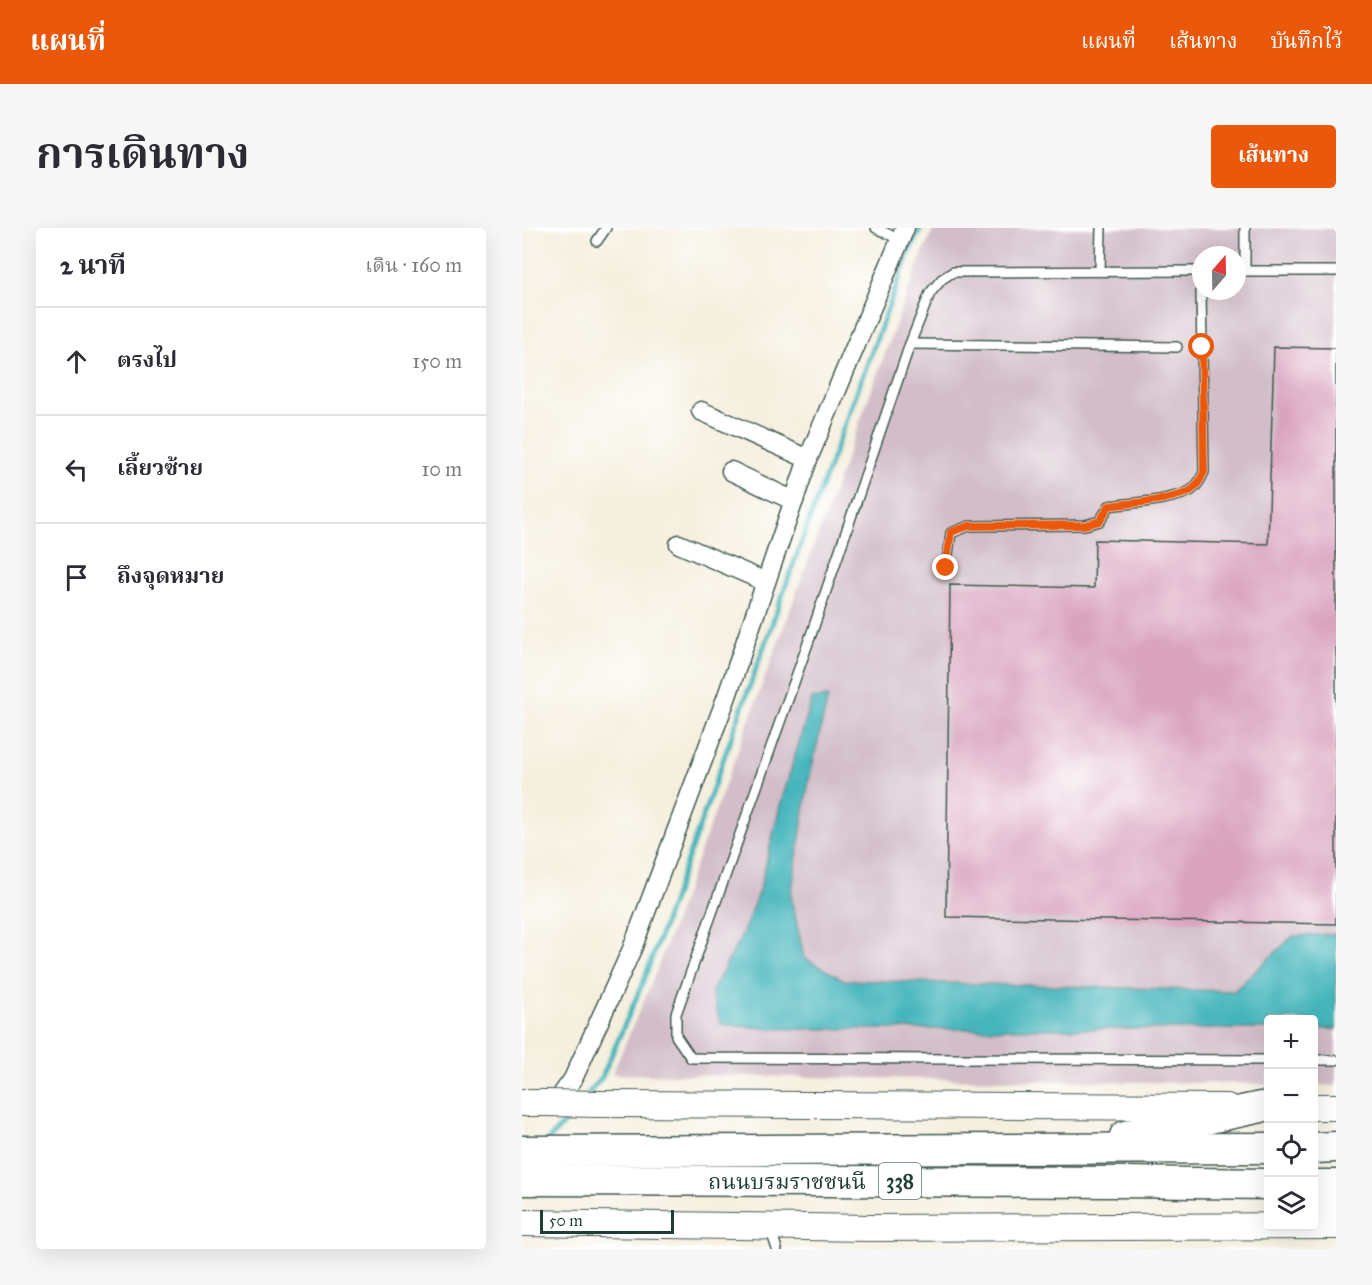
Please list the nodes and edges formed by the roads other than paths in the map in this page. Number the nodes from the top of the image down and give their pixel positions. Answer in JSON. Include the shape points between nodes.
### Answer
{"nodes":[{"id":1,"x":606,"y":228,"type":"edge"},
{"id":2,"x":876,"y":228,"type":"edge"},
{"id":3,"x":1101,"y":228,"type":"edge"},
{"id":4,"x":1245,"y":228,"type":"edge"},
{"id":5,"x":903,"y":234,"type":"edge"},
{"id":6,"x":597,"y":241,"type":"dead end"},
{"id":7,"x":1243,"y":246,"type":"edge"},
{"id":8,"x":1100,"y":270,"type":"junction"},
{"id":9,"x":1336,"y":270,"type":"edge"},
{"id":10,"x":1192,"y":271,"type":"edge"},
{"id":11,"x":1246,"y":271,"type":"edge"},
{"id":12,"x":1201,"y":300,"type":"edge"},
{"id":13,"x":910,"y":345,"type":"junction"},
{"id":14,"x":1177,"y":347,"type":"dead end"},
{"id":15,"x":701,"y":411,"type":"dead end"},
{"id":16,"x":808,"y":459,"type":"junction"},
{"id":17,"x":731,"y":471,"type":"dead end"},
{"id":18,"x":794,"y":501,"type":"junction"},
{"id":19,"x":679,"y":544,"type":"dead end"},
{"id":20,"x":946,"y":568,"type":"dead end"},
{"id":21,"x":766,"y":582,"type":"junction"},
{"id":22,"x":1264,"y":1060,"type":"edge"},
{"id":23,"x":1318,"y":1060,"type":"edge"},
{"id":24,"x":1336,"y":1060,"type":"edge"},
{"id":25,"x":544,"y":1100,"type":"edge"},
{"id":26,"x":1264,"y":1107,"type":"edge"},
{"id":27,"x":1264,"y":1107,"type":"edge"},
{"id":28,"x":1318,"y":1107,"type":"edge"},
{"id":29,"x":1336,"y":1107,"type":"edge"},
{"id":30,"x":1336,"y":1147,"type":"edge"},
{"id":31,"x":1264,"y":1148,"type":"edge"},
{"id":32,"x":1318,"y":1148,"type":"edge"},
{"id":33,"x":1064,"y":1150,"type":"junction"},
{"id":34,"x":522,"y":1151,"type":"edge"},
{"id":35,"x":527,"y":1180,"type":"edge"},
{"id":36,"x":1122,"y":1182,"type":"junction"},
{"id":37,"x":1264,"y":1184,"type":"edge"},
{"id":38,"x":1318,"y":1185,"type":"edge"},
{"id":39,"x":1336,"y":1185,"type":"edge"},
{"id":40,"x":1264,"y":1201,"type":"edge"},
{"id":41,"x":1318,"y":1209,"type":"edge"},
{"id":42,"x":1336,"y":1211,"type":"edge"},
{"id":43,"x":522,"y":1223,"type":"edge"},
{"id":44,"x":1336,"y":1226,"type":"edge"},
{"id":45,"x":773,"y":1238,"type":"edge"}],
"edges":[{"from":1,"to":6,"type":"lane"},
{"from":2,"to":5,"type":"lane"},
{"from":3,"to":8,"type":"lane"},
{"from":4,"to":7,"type":"lane"},
{"from":5,"to":16,"type":"street"},
{"from":8,"to":10,"type":"lane"},
{"from":8,"to":13,"type":"lane","via":[[953,272],[930,293]]},
{"from":9,"to":11,"type":"lane"},
{"from":12,"to":20,"type":"lane","via":[[1204,472],[1200,482],[1190,491],[1161,499],[1109,506],[1100,521],[1085,525],[969,526],[951,532]]},
{"from":13,"to":14,"type":"lane"},
{"from":13,"to":22,"type":"lane","via":[[676,1014],[676,1036],[691,1058]]},
{"from":15,"to":16,"type":"street"},
{"from":16,"to":18,"type":"street"},
{"from":17,"to":18,"type":"street"},
{"from":18,"to":21,"type":"street"},
{"from":19,"to":21,"type":"street"},
{"from":21,"to":25,"type":"street","via":[[632,949],[573,1079]]},
{"from":23,"to":24,"type":"lane"},
{"from":25,"to":26,"type":"main road","bridge":true,"via":[[600,1104]]},
{"from":27,"to":33,"type":"highway"},
{"from":28,"to":29,"type":"main road"},
{"from":30,"to":32,"type":"highway"},
{"from":31,"to":33,"type":"highway","name":"ถนนบรมราชชนนี","number":"338"},
{"from":33,"to":34,"type":"highway","name":"ถนนบรมราชชนนี","number":"338"},
{"from":35,"to":36,"type":"highway","name":"ถนนบรมราชชนนี","number":"338"},
{"from":36,"to":37,"type":"highway","name":"ถนนบรมราชชนนี","number":"338"},
{"from":36,"to":40,"type":"highway"},
{"from":38,"to":39,"type":"highway"},
{"from":41,"to":42,"type":"highway"},
{"from":43,"to":45,"type":"main road"},
{"from":44,"to":45,"type":"main road","via":[[870,1228]]}]}
